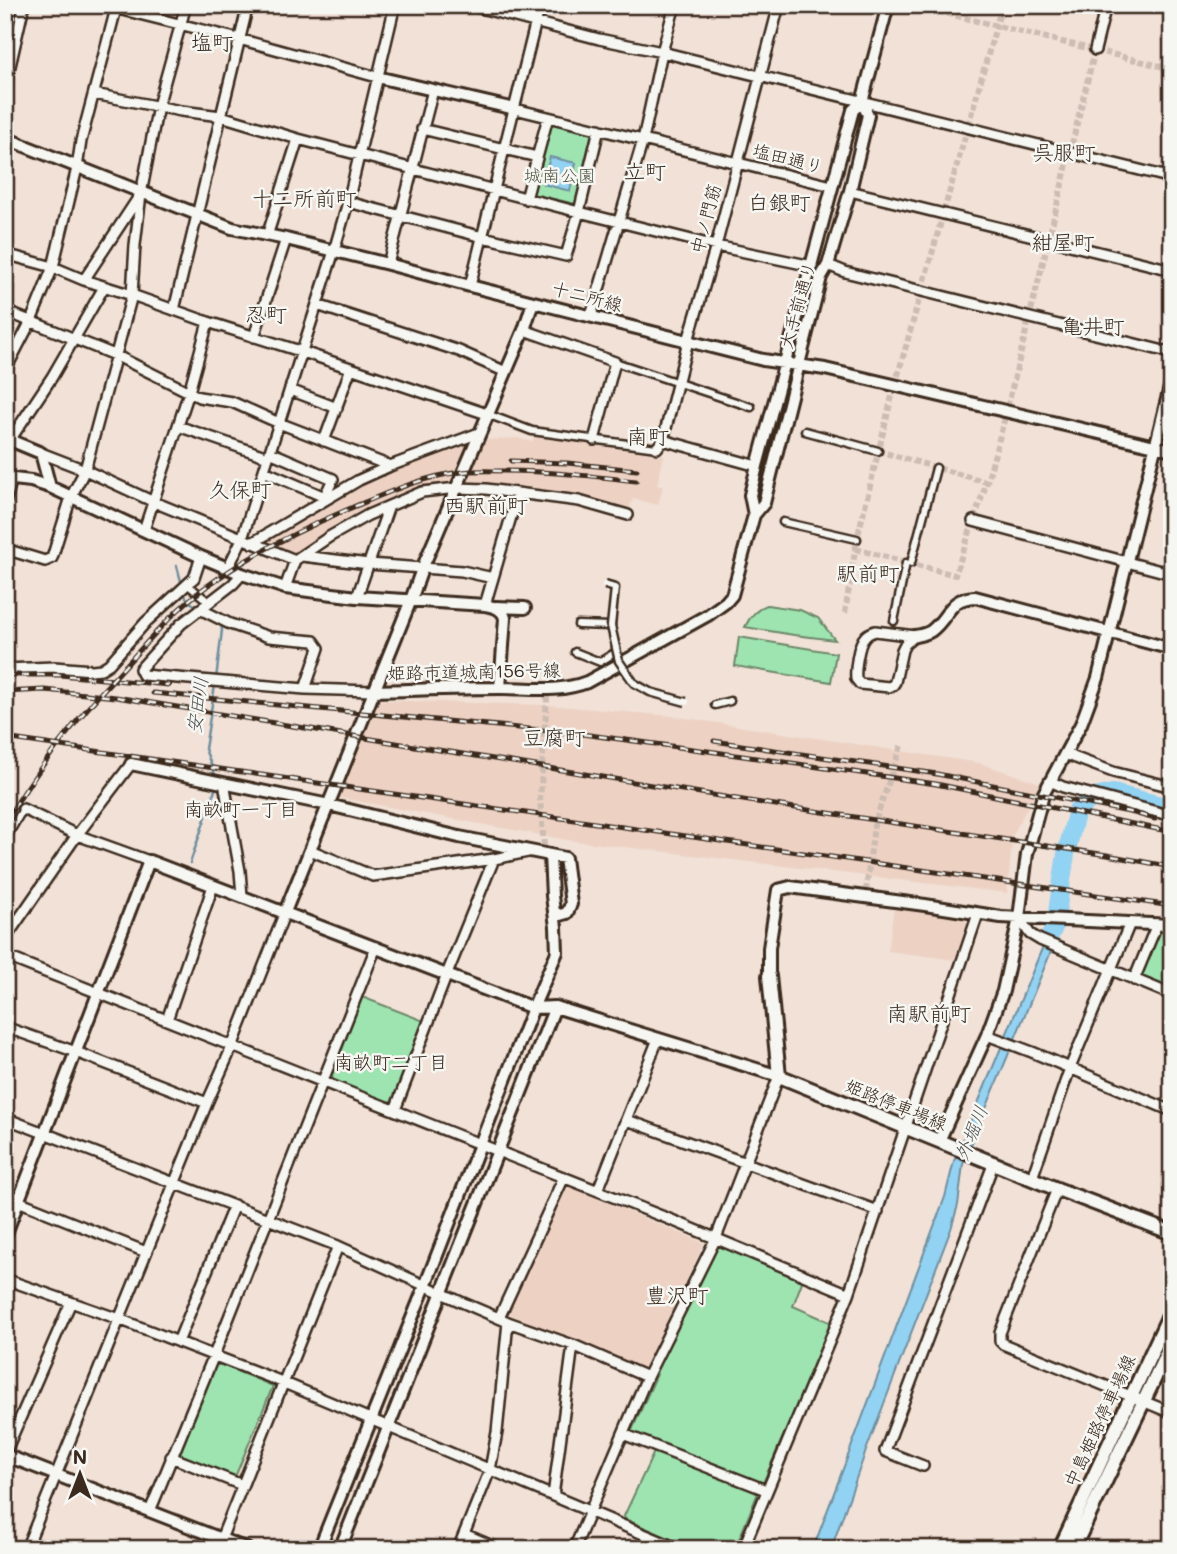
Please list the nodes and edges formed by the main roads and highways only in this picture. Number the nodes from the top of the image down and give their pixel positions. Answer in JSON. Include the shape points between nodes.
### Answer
{"nodes":[{"id":1,"x":769,"y":976,"type":"road end"},
{"id":2,"x":1172,"y":1233,"type":"edge"},
{"id":3,"x":1172,"y":1309,"type":"edge"},
{"id":4,"x":1172,"y":1342,"type":"edge"},
{"id":5,"x":1138,"y":1399,"type":"junction"},
{"id":6,"x":1060,"y":1549,"type":"edge"},
{"id":7,"x":1073,"y":1549,"type":"edge"}],
"edges":[{"from":1,"to":2,"type":"main road","name":"姫路停車場線","via":[[779,1076]]},
{"from":3,"to":5,"type":"main road","name":"中島姫路停車場線"},
{"from":4,"to":5,"type":"main road","name":"中島姫路停車場線"},
{"from":5,"to":6,"type":"main road","name":"中島姫路停車場線"},
{"from":5,"to":7,"type":"main road","name":"中島姫路停車場線"}]}
